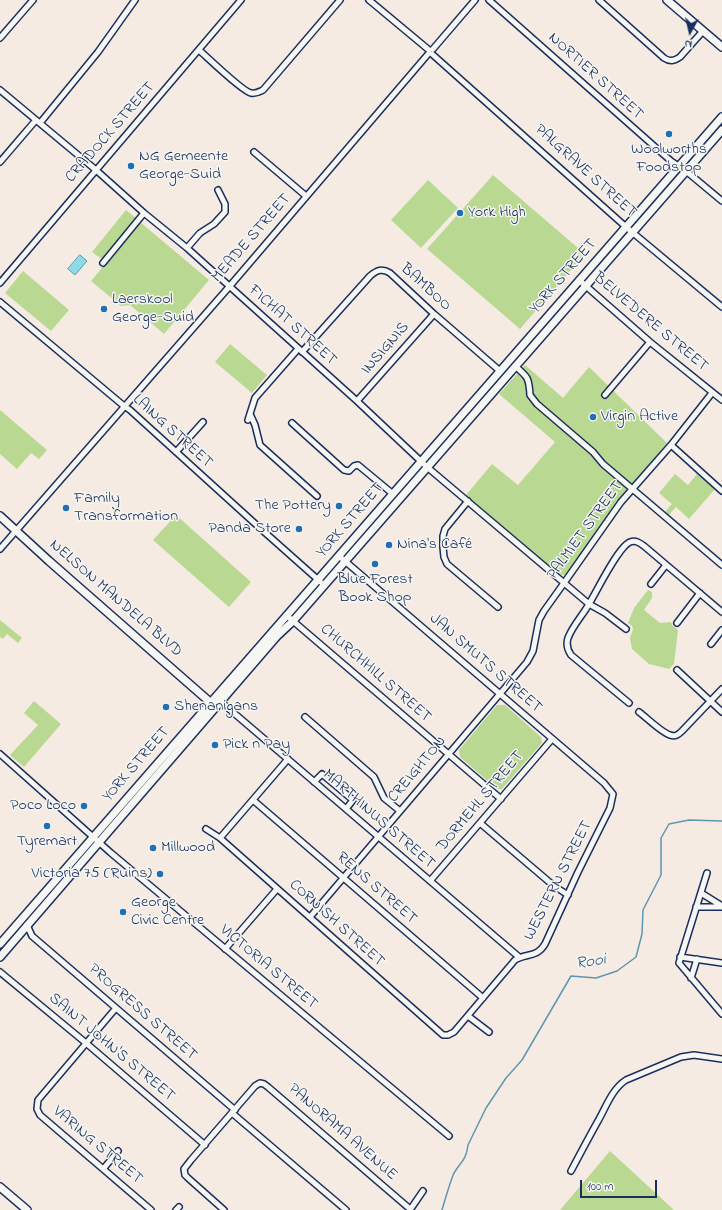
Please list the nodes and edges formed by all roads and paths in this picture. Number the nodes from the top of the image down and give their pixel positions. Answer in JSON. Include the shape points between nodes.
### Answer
{"nodes":[{"id":1,"x":33,"y":0,"type":"edge"},
{"id":2,"x":135,"y":0,"type":"edge"},
{"id":3,"x":242,"y":0,"type":"edge"},
{"id":4,"x":340,"y":0,"type":"edge"},
{"id":5,"x":369,"y":0,"type":"edge"},
{"id":6,"x":476,"y":0,"type":"edge"},
{"id":7,"x":489,"y":0,"type":"edge"},
{"id":8,"x":599,"y":0,"type":"edge"},
{"id":9,"x":667,"y":0,"type":"edge"},
{"id":10,"x":703,"y":31,"type":"junction"},
{"id":11,"x":0,"y":38,"type":"edge"},
{"id":12,"x":722,"y":47,"type":"edge"},
{"id":13,"x":199,"y":50,"type":"junction"},
{"id":14,"x":431,"y":52,"type":"junction"},
{"id":15,"x":0,"y":90,"type":"edge"},
{"id":16,"x":722,"y":117,"type":"edge"},
{"id":17,"x":38,"y":122,"type":"junction"},
{"id":18,"x":722,"y":130,"type":"edge"},
{"id":19,"x":254,"y":152,"type":"dead end"},
{"id":20,"x":0,"y":162,"type":"edge"},
{"id":21,"x":678,"y":167,"type":"junction"},
{"id":22,"x":96,"y":170,"type":"junction"},
{"id":23,"x":686,"y":171,"type":"junction"},
{"id":24,"x":218,"y":190,"type":"dead end"},
{"id":25,"x":306,"y":196,"type":"junction"},
{"id":26,"x":722,"y":201,"type":"edge"},
{"id":27,"x":144,"y":213,"type":"junction"},
{"id":28,"x":626,"y":227,"type":"junction"},
{"id":29,"x":632,"y":232,"type":"junction"},
{"id":30,"x":187,"y":248,"type":"junction"},
{"id":31,"x":104,"y":263,"type":"dead end"},
{"id":32,"x":579,"y":280,"type":"junction"},
{"id":33,"x":0,"y":283,"type":"edge"},
{"id":34,"x":586,"y":286,"type":"junction"},
{"id":35,"x":229,"y":287,"type":"junction"},
{"id":36,"x":0,"y":302,"type":"edge"},
{"id":37,"x":721,"y":305,"type":"edge"},
{"id":38,"x":434,"y":314,"type":"junction"},
{"id":39,"x":650,"y":342,"type":"junction"},
{"id":40,"x":300,"y":351,"type":"junction"},
{"id":41,"x":515,"y":366,"type":"junction"},
{"id":42,"x":500,"y":371,"type":"junction"},
{"id":43,"x":712,"y":393,"type":"junction"},
{"id":44,"x":605,"y":395,"type":"dead end"},
{"id":45,"x":722,"y":400,"type":"edge"},
{"id":46,"x":357,"y":401,"type":"junction"},
{"id":47,"x":124,"y":406,"type":"junction"},
{"id":48,"x":250,"y":414,"type":"junction"},
{"id":49,"x":248,"y":420,"type":"dead end"},
{"id":50,"x":203,"y":422,"type":"dead end"},
{"id":51,"x":292,"y":423,"type":"dead end"},
{"id":52,"x":671,"y":445,"type":"junction"},
{"id":53,"x":176,"y":452,"type":"junction"},
{"id":54,"x":424,"y":464,"type":"junction"},
{"id":55,"x":632,"y":489,"type":"junction"},
{"id":56,"x":722,"y":491,"type":"edge"},
{"id":57,"x":393,"y":494,"type":"junction"},
{"id":58,"x":317,"y":496,"type":"dead end"},
{"id":59,"x":468,"y":501,"type":"junction"},
{"id":60,"x":0,"y":516,"type":"edge"},
{"id":61,"x":16,"y":530,"type":"junction"},
{"id":62,"x":0,"y":549,"type":"edge"},
{"id":63,"x":339,"y":556,"type":"junction"},
{"id":64,"x":345,"y":561,"type":"junction"},
{"id":65,"x":666,"y":565,"type":"junction"},
{"id":66,"x":722,"y":565,"type":"edge"},
{"id":67,"x":318,"y":580,"type":"junction"},
{"id":68,"x":564,"y":583,"type":"junction"},
{"id":69,"x":651,"y":584,"type":"dead end"},
{"id":70,"x":324,"y":585,"type":"junction"},
{"id":71,"x":700,"y":593,"type":"junction"},
{"id":72,"x":589,"y":604,"type":"junction"},
{"id":73,"x":498,"y":607,"type":"dead end"},
{"id":74,"x":722,"y":612,"type":"edge"},
{"id":75,"x":286,"y":615,"type":"junction"},
{"id":76,"x":293,"y":621,"type":"junction"},
{"id":77,"x":677,"y":623,"type":"dead end"},
{"id":78,"x":626,"y":629,"type":"dead end"},
{"id":79,"x":722,"y":630,"type":"edge"},
{"id":80,"x":711,"y":644,"type":"dead end"},
{"id":81,"x":677,"y":670,"type":"dead end"},
{"id":82,"x":722,"y":689,"type":"edge"},
{"id":83,"x":500,"y":694,"type":"junction"},
{"id":84,"x":710,"y":701,"type":"junction"},
{"id":85,"x":221,"y":702,"type":"junction"},
{"id":86,"x":211,"y":703,"type":"junction"},
{"id":87,"x":629,"y":703,"type":"dead end"},
{"id":88,"x":639,"y":712,"type":"dead end"},
{"id":89,"x":722,"y":712,"type":"edge"},
{"id":90,"x":305,"y":717,"type":"dead end"},
{"id":91,"x":552,"y":738,"type":"junction"},
{"id":92,"x":0,"y":754,"type":"edge"},
{"id":93,"x":449,"y":754,"type":"junction"},
{"id":94,"x":288,"y":759,"type":"junction"},
{"id":95,"x":314,"y":782,"type":"junction"},
{"id":96,"x":613,"y":794,"type":"joint"},
{"id":97,"x":501,"y":799,"type":"junction"},
{"id":98,"x":253,"y":800,"type":"junction"},
{"id":99,"x":346,"y":809,"type":"junction"},
{"id":100,"x":400,"y":812,"type":"junction"},
{"id":101,"x":480,"y":823,"type":"junction"},
{"id":102,"x":206,"y":829,"type":"dead end"},
{"id":103,"x":378,"y":837,"type":"junction"},
{"id":104,"x":220,"y":838,"type":"junction"},
{"id":105,"x":96,"y":840,"type":"junction"},
{"id":106,"x":707,"y":873,"type":"dead end"},
{"id":107,"x":343,"y":878,"type":"junction"},
{"id":108,"x":430,"y":882,"type":"junction"},
{"id":109,"x":277,"y":889,"type":"junction"},
{"id":110,"x":701,"y":893,"type":"junction"},
{"id":111,"x":568,"y":895,"type":"junction"},
{"id":112,"x":722,"y":906,"type":"edge"},
{"id":113,"x":696,"y":907,"type":"junction"},
{"id":114,"x":310,"y":917,"type":"junction"},
{"id":115,"x":27,"y":925,"type":"junction"},
{"id":116,"x":19,"y":934,"type":"junction"},
{"id":117,"x":32,"y":936,"type":"junction"},
{"id":118,"x":0,"y":944,"type":"edge"},
{"id":119,"x":225,"y":949,"type":"junction"},
{"id":120,"x":0,"y":957,"type":"edge"},
{"id":121,"x":519,"y":957,"type":"junction"},
{"id":122,"x":680,"y":957,"type":"junction"},
{"id":123,"x":697,"y":959,"type":"junction"},
{"id":124,"x":722,"y":963,"type":"edge"},
{"id":125,"x":0,"y":972,"type":"edge"},
{"id":126,"x":691,"y":978,"type":"junction"},
{"id":127,"x":483,"y":998,"type":"junction"},
{"id":128,"x":116,"y":1008,"type":"junction"},
{"id":129,"x":722,"y":1014,"type":"edge"},
{"id":130,"x":468,"y":1016,"type":"junction"},
{"id":131,"x":489,"y":1032,"type":"dead end"},
{"id":132,"x":448,"y":1035,"type":"joint"},
{"id":133,"x":86,"y":1043,"type":"junction"},
{"id":134,"x":722,"y":1059,"type":"edge"},
{"id":135,"x":233,"y":1111,"type":"junction"},
{"id":136,"x":449,"y":1136,"type":"dead end"},
{"id":137,"x":205,"y":1144,"type":"junction"},
{"id":138,"x":118,"y":1151,"type":"dead end"},
{"id":139,"x":104,"y":1168,"type":"junction"},
{"id":140,"x":571,"y":1171,"type":"dead end"},
{"id":141,"x":0,"y":1187,"type":"edge"},
{"id":142,"x":423,"y":1191,"type":"dead end"},
{"id":143,"x":27,"y":1210,"type":"edge"},
{"id":144,"x":151,"y":1210,"type":"edge"},
{"id":145,"x":224,"y":1210,"type":"edge"},
{"id":146,"x":346,"y":1210,"type":"edge"},
{"id":147,"x":410,"y":1210,"type":"edge"}],
"edges":[{"from":1,"to":11,"type":"street"},
{"from":2,"to":17,"type":"street","via":[[98,52]]},
{"from":3,"to":13,"type":"street","name":"CRADOCK STREET"},
{"from":4,"to":13,"type":"street","via":[[263,90],[257,93],[247,92]]},
{"from":5,"to":14,"type":"street","name":"PALGRAVE STREET"},
{"from":6,"to":14,"type":"street","name":"MEADE STREET"},
{"from":7,"to":21,"type":"street","name":"NORTIER STREET"},
{"from":8,"to":10,"type":"street","via":[[669,61],[680,57]]},
{"from":9,"to":10,"type":"main road"},
{"from":10,"to":12,"type":"main road"},
{"from":13,"to":22,"type":"street","name":"CRADOCK STREET"},
{"from":14,"to":25,"type":"street","name":"MEADE STREET"},
{"from":14,"to":28,"type":"street","name":"PALGRAVE STREET"},
{"from":15,"to":17,"type":"street","name":"FICHAT STREET"},
{"from":16,"to":21,"type":"main road","name":"YORK STREET"},
{"from":17,"to":20,"type":"street"},
{"from":17,"to":22,"type":"street","name":"FICHAT STREET"},
{"from":18,"to":23,"type":"main road","name":"YORK STREET"},
{"from":19,"to":25,"type":"street"},
{"from":21,"to":23,"type":"street","name":"NORTIER STREET"},
{"from":21,"to":28,"type":"main road","name":"YORK STREET"},
{"from":22,"to":27,"type":"street","name":"FICHAT STREET"},
{"from":22,"to":33,"type":"street","name":"CRADOCK STREET"},
{"from":23,"to":26,"type":"street","name":"NORTIER STREET"},
{"from":23,"to":29,"type":"main road","name":"YORK STREET"},
{"from":24,"to":30,"type":"street","via":[[225,204],[225,212]]},
{"from":25,"to":35,"type":"street","name":"MEADE STREET"},
{"from":27,"to":30,"type":"street","name":"FICHAT STREET"},
{"from":27,"to":31,"type":"street"},
{"from":28,"to":29,"type":"street","name":"PALGRAVE STREET"},
{"from":28,"to":32,"type":"main road","name":"YORK STREET"},
{"from":29,"to":34,"type":"main road","name":"YORK STREET"},
{"from":29,"to":37,"type":"street","name":"PALGRAVE STREET"},
{"from":30,"to":35,"type":"street","name":"FICHAT STREET"},
{"from":32,"to":34,"type":"street","name":"BELVEDERE STREET"},
{"from":32,"to":42,"type":"main road","name":"YORK STREET"},
{"from":34,"to":39,"type":"street","name":"BELVEDERE STREET"},
{"from":34,"to":41,"type":"main road","name":"YORK STREET"},
{"from":35,"to":40,"type":"street","name":"FICHAT STREET"},
{"from":35,"to":47,"type":"street","name":"MEADE STREET"},
{"from":36,"to":47,"type":"street","name":"LAING STREET"},
{"from":38,"to":40,"type":"street","name":"BAMBOO","via":[[390,273],[379,270],[370,276]]},
{"from":38,"to":42,"type":"street","name":"BAMBOO"},
{"from":38,"to":46,"type":"street","name":"INSIGNIS"},
{"from":39,"to":43,"type":"street","name":"BELVEDERE STREET"},
{"from":39,"to":44,"type":"street"},
{"from":40,"to":46,"type":"street","name":"FICHAT STREET"},
{"from":40,"to":48,"type":"street","via":[[285,363],[255,398]]},
{"from":41,"to":54,"type":"main road","name":"YORK STREET"},
{"from":41,"to":55,"type":"street","via":[[528,378],[532,398]]},
{"from":42,"to":54,"type":"main road","name":"YORK STREET"},
{"from":43,"to":45,"type":"street","name":"BELVEDERE STREET"},
{"from":43,"to":52,"type":"street","name":"PALMIET STREET"},
{"from":46,"to":54,"type":"street","name":"FICHAT STREET"},
{"from":47,"to":53,"type":"street","name":"LAING STREET"},
{"from":47,"to":61,"type":"street","name":"MEADE STREET"},
{"from":48,"to":49,"type":"street"},
{"from":48,"to":58,"type":"street","via":[[260,445]]},
{"from":50,"to":53,"type":"street"},
{"from":51,"to":57,"type":"street","via":[[344,470],[349,471],[358,465]]},
{"from":52,"to":55,"type":"street","name":"PALMIET STREET"},
{"from":52,"to":56,"type":"street"},
{"from":53,"to":67,"type":"street","name":"LAING STREET"},
{"from":54,"to":57,"type":"main road","name":"YORK STREET"},
{"from":54,"to":59,"type":"street","name":"FICHAT STREET"},
{"from":54,"to":64,"type":"main road","name":"YORK STREET"},
{"from":55,"to":66,"type":"street"},
{"from":55,"to":68,"type":"street","name":"PALMIET STREET"},
{"from":57,"to":63,"type":"main road","name":"YORK STREET"},
{"from":59,"to":68,"type":"street","name":"FICHAT STREET"},
{"from":59,"to":73,"type":"street","via":[[445,529],[444,557],[447,564]]},
{"from":60,"to":61,"type":"main road","name":"NELSON MANDELA BLVD"},
{"from":61,"to":62,"type":"street","name":"MEADE STREET"},
{"from":61,"to":86,"type":"main road","name":"NELSON MANDELA BLVD"},
{"from":63,"to":64,"type":"street","name":"JAN SMUTS STREET"},
{"from":63,"to":67,"type":"main road","name":"YORK STREET"},
{"from":64,"to":70,"type":"main road","name":"YORK STREET"},
{"from":64,"to":83,"type":"street","name":"JAN SMUTS STREET"},
{"from":65,"to":69,"type":"street"},
{"from":65,"to":71,"type":"street"},
{"from":65,"to":72,"type":"street","via":[[640,543],[629,543],[603,578]]},
{"from":67,"to":70,"type":"street","name":"LAING STREET"},
{"from":67,"to":75,"type":"main road","name":"YORK STREET"},
{"from":68,"to":72,"type":"street","name":"FICHAT STREET"},
{"from":68,"to":83,"type":"street","name":"PALMIET STREET","via":[[542,614],[530,657]]},
{"from":70,"to":76,"type":"main road","name":"YORK STREET"},
{"from":71,"to":74,"type":"street"},
{"from":71,"to":77,"type":"street"},
{"from":72,"to":78,"type":"street","name":"FICHAT STREET"},
{"from":72,"to":87,"type":"street","via":[[568,637],[568,651]]},
{"from":75,"to":76,"type":"street","name":"CHURCHHILL STREET"},
{"from":75,"to":86,"type":"main road","name":"YORK STREET"},
{"from":76,"to":85,"type":"main road","name":"YORK STREET"},
{"from":76,"to":93,"type":"street","name":"CHURCHHILL STREET"},
{"from":79,"to":80,"type":"street"},
{"from":81,"to":84,"type":"street"},
{"from":82,"to":84,"type":"street"},
{"from":83,"to":91,"type":"street","name":"JAN SMUTS STREET"},
{"from":83,"to":93,"type":"street","name":"CREIGHTON"},
{"from":84,"to":88,"type":"street","via":[[675,736],[665,733]]},
{"from":84,"to":89,"type":"street"},
{"from":85,"to":86,"type":"main road"},
{"from":85,"to":94,"type":"street","name":"MARTHINUS STREET"},
{"from":85,"to":105,"type":"main road","name":"YORK STREET"},
{"from":86,"to":105,"type":"main road","name":"YORK STREET"},
{"from":90,"to":100,"type":"street","via":[[374,777],[384,798]]},
{"from":91,"to":96,"type":"street","name":"JAN SMUTS STREET","via":[[604,783]]},
{"from":91,"to":97,"type":"street","name":"DORMEHL STREET"},
{"from":92,"to":105,"type":"street","name":"VICTORIA STREET"},
{"from":93,"to":97,"type":"street","name":"CHURCHHILL STREET"},
{"from":93,"to":100,"type":"street","name":"CREIGHTON"},
{"from":94,"to":95,"type":"street","name":"MARTHINUS STREET"},
{"from":94,"to":98,"type":"street"},
{"from":95,"to":99,"type":"street","name":"MARTHINUS STREET"},
{"from":95,"to":99,"type":"street","via":[[322,774],[353,800]]},
{"from":96,"to":111,"type":"street","name":"WESTERN STREET","via":[[610,808]]},
{"from":97,"to":101,"type":"street","name":"DORMEHL STREET"},
{"from":98,"to":104,"type":"street"},
{"from":98,"to":107,"type":"street","name":"RENS STREET"},
{"from":99,"to":103,"type":"street","name":"MARTHINUS STREET"},
{"from":100,"to":103,"type":"street","name":"CREIGHTON"},
{"from":101,"to":108,"type":"street","name":"DORMEHL STREET"},
{"from":101,"to":111,"type":"street"},
{"from":102,"to":104,"type":"street","name":"CORNISH STREET"},
{"from":103,"to":107,"type":"street","name":"CREIGHTON"},
{"from":103,"to":108,"type":"street","name":"MARTHINUS STREET"},
{"from":104,"to":109,"type":"street","name":"CORNISH STREET"},
{"from":105,"to":115,"type":"main road","name":"YORK STREET"},
{"from":105,"to":118,"type":"main road","name":"YORK STREET"},
{"from":105,"to":119,"type":"street","name":"VICTORIA STREET"},
{"from":106,"to":110,"type":"street"},
{"from":107,"to":114,"type":"street","name":"CREIGHTON"},
{"from":107,"to":127,"type":"street","name":"RENS STREET"},
{"from":108,"to":121,"type":"street","name":"MARTHINUS STREET"},
{"from":109,"to":114,"type":"street","name":"CORNISH STREET"},
{"from":109,"to":119,"type":"street"},
{"from":110,"to":112,"type":"street"},
{"from":110,"to":113,"type":"street"},
{"from":111,"to":121,"type":"street","name":"WESTERN STREET","via":[[542,949],[532,955]]},
{"from":112,"to":113,"type":"street"},
{"from":113,"to":122,"type":"street"},
{"from":114,"to":132,"type":"street","name":"CORNISH STREET","via":[[438,1032]]},
{"from":115,"to":116,"type":"main road","name":"YORK STREET"},
{"from":115,"to":117,"type":"street","name":"PROGRESS STREET"},
{"from":116,"to":117,"type":"street"},
{"from":116,"to":120,"type":"main road","name":"YORK STREET"},
{"from":117,"to":128,"type":"street","name":"PROGRESS STREET"},
{"from":119,"to":136,"type":"street","name":"VICTORIA STREET"},
{"from":121,"to":127,"type":"street","name":"WESTERN STREET"},
{"from":122,"to":123,"type":"street"},
{"from":122,"to":126,"type":"street","via":[[679,964]]},
{"from":123,"to":124,"type":"street"},
{"from":123,"to":126,"type":"street"},
{"from":125,"to":133,"type":"street","name":"SAINT JOHN'S STREET"},
{"from":126,"to":129,"type":"street"},
{"from":127,"to":130,"type":"street","name":"WESTERN STREET"},
{"from":128,"to":133,"type":"street"},
{"from":128,"to":135,"type":"street","name":"PROGRESS STREET"},
{"from":130,"to":131,"type":"street"},
{"from":130,"to":132,"type":"street","name":"WESTERN STREET"},
{"from":133,"to":137,"type":"street","name":"SAINT JOHN'S STREET"},
{"from":133,"to":139,"type":"street","name":"VARING STREET","via":[[38,1100],[37,1109],[40,1115]]},
{"from":134,"to":140,"type":"street","via":[[694,1055],[681,1057],[620,1084]]},
{"from":135,"to":137,"type":"street"},
{"from":135,"to":146,"type":"street","name":"PROGRESS STREET"},
{"from":135,"to":147,"type":"street","name":"PANORAMA AVENUE","via":[[257,1084],[262,1083]]},
{"from":137,"to":145,"type":"street","via":[[184,1169],[186,1175]]},
{"from":138,"to":139,"type":"street"},
{"from":139,"to":144,"type":"street","name":"VARING STREET"},
{"from":141,"to":143,"type":"main road"},
{"from":142,"to":147,"type":"street"}]}
